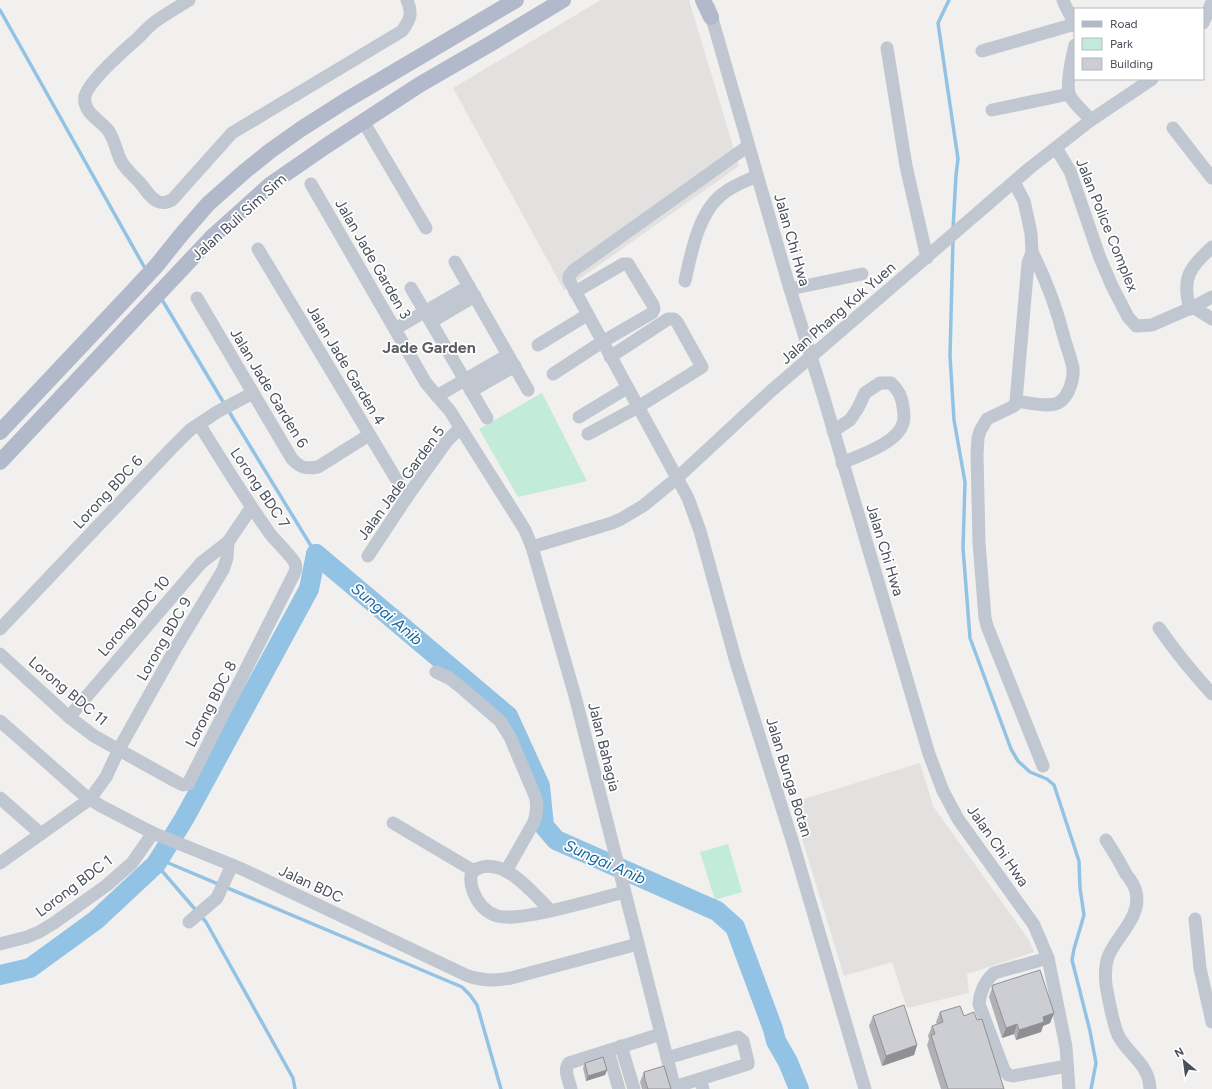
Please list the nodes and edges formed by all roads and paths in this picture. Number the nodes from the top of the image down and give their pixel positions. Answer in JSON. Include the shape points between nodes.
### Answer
{"nodes":[{"id":1,"x":189,"y":0,"type":"edge"},
{"id":2,"x":407,"y":0,"type":"edge"},
{"id":3,"x":516,"y":0,"type":"edge"},
{"id":4,"x":563,"y":0,"type":"edge"},
{"id":5,"x":703,"y":0,"type":"edge"},
{"id":6,"x":706,"y":0,"type":"edge"},
{"id":7,"x":1063,"y":0,"type":"edge"},
{"id":8,"x":1212,"y":2,"type":"edge"},
{"id":9,"x":711,"y":17,"type":"junction"},
{"id":10,"x":1204,"y":21,"type":"edge"},
{"id":11,"x":1074,"y":22,"type":"edge"},
{"id":12,"x":1074,"y":25,"type":"edge"},
{"id":13,"x":490,"y":44,"type":"junction"},
{"id":14,"x":887,"y":48,"type":"dead end"},
{"id":15,"x":1074,"y":49,"type":"edge"},
{"id":16,"x":982,"y":51,"type":"dead end"},
{"id":17,"x":404,"y":66,"type":"junction"},
{"id":18,"x":1151,"y":80,"type":"edge"},
{"id":19,"x":1069,"y":94,"type":"junction"},
{"id":20,"x":992,"y":110,"type":"dead end"},
{"id":21,"x":1091,"y":120,"type":"junction"},
{"id":22,"x":363,"y":121,"type":"junction"},
{"id":23,"x":1173,"y":128,"type":"dead end"},
{"id":24,"x":748,"y":146,"type":"junction"},
{"id":25,"x":1056,"y":148,"type":"junction"},
{"id":26,"x":757,"y":176,"type":"junction"},
{"id":27,"x":1212,"y":178,"type":"edge"},
{"id":28,"x":1014,"y":182,"type":"junction"},
{"id":29,"x":311,"y":184,"type":"dead end"},
{"id":30,"x":426,"y":228,"type":"dead end"},
{"id":31,"x":1212,"y":247,"type":"edge"},
{"id":32,"x":258,"y":249,"type":"dead end"},
{"id":33,"x":1032,"y":252,"type":"junction"},
{"id":34,"x":927,"y":258,"type":"junction"},
{"id":35,"x":455,"y":262,"type":"dead end"},
{"id":36,"x":862,"y":274,"type":"dead end"},
{"id":37,"x":685,"y":280,"type":"dead end"},
{"id":38,"x":411,"y":288,"type":"dead end"},
{"id":39,"x":573,"y":288,"type":"junction"},
{"id":40,"x":790,"y":289,"type":"junction"},
{"id":41,"x":472,"y":291,"type":"junction"},
{"id":42,"x":197,"y":298,"type":"dead end"},
{"id":43,"x":1212,"y":298,"type":"edge"},
{"id":44,"x":1191,"y":308,"type":"junction"},
{"id":45,"x":587,"y":315,"type":"junction"},
{"id":46,"x":428,"y":316,"type":"junction"},
{"id":47,"x":1212,"y":319,"type":"edge"},
{"id":48,"x":395,"y":329,"type":"junction"},
{"id":49,"x":602,"y":342,"type":"junction"},
{"id":50,"x":538,"y":345,"type":"dead end"},
{"id":51,"x":610,"y":357,"type":"junction"},
{"id":52,"x":812,"y":357,"type":"junction"},
{"id":53,"x":511,"y":360,"type":"junction"},
{"id":54,"x":553,"y":374,"type":"dead end"},
{"id":55,"x":468,"y":385,"type":"junction"},
{"id":56,"x":627,"y":388,"type":"junction"},
{"id":57,"x":528,"y":390,"type":"dead end"},
{"id":58,"x":253,"y":393,"type":"junction"},
{"id":59,"x":437,"y":396,"type":"junction"},
{"id":60,"x":1016,"y":401,"type":"junction"},
{"id":61,"x":638,"y":407,"type":"junction"},
{"id":62,"x":487,"y":418,"type":"dead end"},
{"id":63,"x":579,"y":418,"type":"dead end"},
{"id":64,"x":3,"y":424,"type":"edge"},
{"id":65,"x":199,"y":424,"type":"junction"},
{"id":66,"x":461,"y":429,"type":"junction"},
{"id":67,"x":833,"y":431,"type":"junction"},
{"id":68,"x":588,"y":434,"type":"dead end"},
{"id":69,"x":369,"y":435,"type":"junction"},
{"id":70,"x":0,"y":462,"type":"edge"},
{"id":71,"x":842,"y":463,"type":"junction"},
{"id":72,"x":677,"y":478,"type":"junction"},
{"id":73,"x":407,"y":497,"type":"junction"},
{"id":74,"x":251,"y":508,"type":"junction"},
{"id":75,"x":228,"y":542,"type":"junction"},
{"id":76,"x":532,"y":547,"type":"junction"},
{"id":77,"x":368,"y":556,"type":"dead end"},
{"id":78,"x":296,"y":568,"type":"joint"},
{"id":79,"x":1159,"y":628,"type":"dead end"},
{"id":80,"x":0,"y":629,"type":"edge"},
{"id":81,"x":0,"y":654,"type":"edge"},
{"id":82,"x":436,"y":672,"type":"dead end"},
{"id":83,"x":1212,"y":694,"type":"edge"},
{"id":84,"x":69,"y":717,"type":"junction"},
{"id":85,"x":0,"y":721,"type":"edge"},
{"id":86,"x":119,"y":749,"type":"junction"},
{"id":87,"x":1043,"y":766,"type":"dead end"},
{"id":88,"x":0,"y":798,"type":"edge"},
{"id":89,"x":90,"y":799,"type":"junction"},
{"id":90,"x":393,"y":823,"type":"dead end"},
{"id":91,"x":41,"y":834,"type":"junction"},
{"id":92,"x":158,"y":836,"type":"junction"},
{"id":93,"x":1106,"y":840,"type":"dead end"},
{"id":94,"x":0,"y":863,"type":"edge"},
{"id":95,"x":232,"y":865,"type":"junction"},
{"id":96,"x":474,"y":870,"type":"junction"},
{"id":97,"x":506,"y":871,"type":"junction"},
{"id":98,"x":623,"y":887,"type":"junction"},
{"id":99,"x":551,"y":911,"type":"junction"},
{"id":100,"x":195,"y":916,"type":"dead end"},
{"id":101,"x":1195,"y":919,"type":"dead end"},
{"id":102,"x":0,"y":944,"type":"edge"},
{"id":103,"x":638,"y":944,"type":"junction"},
{"id":104,"x":1048,"y":958,"type":"junction"},
{"id":105,"x":1212,"y":1022,"type":"edge"},
{"id":106,"x":661,"y":1034,"type":"junction"},
{"id":107,"x":621,"y":1046,"type":"junction"},
{"id":108,"x":608,"y":1051,"type":"junction"},
{"id":109,"x":667,"y":1058,"type":"junction"},
{"id":110,"x":1067,"y":1066,"type":"junction"},
{"id":111,"x":701,"y":1084,"type":"edge"},
{"id":112,"x":674,"y":1088,"type":"edge"},
{"id":113,"x":571,"y":1089,"type":"edge"},
{"id":114,"x":619,"y":1089,"type":"edge"},
{"id":115,"x":634,"y":1089,"type":"edge"},
{"id":116,"x":865,"y":1089,"type":"edge"},
{"id":117,"x":1069,"y":1089,"type":"edge"},
{"id":118,"x":1150,"y":1089,"type":"edge"}],
"edges":[{"from":1,"to":2,"type":"street","via":[[155,22],[121,54],[93,82],[85,98],[89,112],[107,129],[130,174],[152,198],[165,203],[172,200],[232,133],[402,32],[411,18]]},
{"from":3,"to":17,"type":"main road","name":"Jalan Buli Sim Sim"},
{"from":4,"to":13,"type":"main road","name":"Jalan Buli Sim Sim"},
{"from":5,"to":9,"type":"main road"},
{"from":6,"to":9,"type":"street","name":"Jalan Chi Hwa"},
{"from":7,"to":11,"type":"street"},
{"from":8,"to":10,"type":"street"},
{"from":9,"to":24,"type":"street","name":"Jalan Chi Hwa"},
{"from":12,"to":16,"type":"street"},
{"from":13,"to":17,"type":"main road","via":[[448,58],[417,74],[409,72]]},
{"from":13,"to":22,"type":"main road","name":"Jalan Buli Sim Sim"},
{"from":14,"to":34,"type":"street","via":[[906,166]]},
{"from":15,"to":19,"type":"street","via":[[1069,71]]},
{"from":17,"to":64,"type":"main road","name":"Jalan Buli Sim Sim","via":[[301,129],[270,151],[208,204],[132,292]]},
{"from":18,"to":21,"type":"street","name":"Jalan Phang Kok Yuen"},
{"from":19,"to":20,"type":"street"},
{"from":19,"to":21,"type":"street"},
{"from":21,"to":25,"type":"street","name":"Jalan Phang Kok Yuen"},
{"from":22,"to":30,"type":"street"},
{"from":22,"to":70,"type":"main road","name":"Jalan Buli Sim Sim","via":[[271,184],[212,237]]},
{"from":23,"to":27,"type":"street"},
{"from":24,"to":26,"type":"street","name":"Jalan Chi Hwa"},
{"from":24,"to":39,"type":"street","via":[[574,270],[568,276]]},
{"from":25,"to":28,"type":"street","name":"Jalan Phang Kok Yuen"},
{"from":25,"to":44,"type":"street","name":"Jalan Police Complex","via":[[1070,171],[1105,270],[1128,317],[1136,326],[1152,325]]},
{"from":26,"to":37,"type":"street","via":[[724,193],[708,210],[692,251]]},
{"from":26,"to":40,"type":"street","name":"Jalan Chi Hwa"},
{"from":28,"to":33,"type":"street","via":[[1024,201],[1029,219]]},
{"from":28,"to":34,"type":"street","name":"Jalan Phang Kok Yuen"},
{"from":29,"to":48,"type":"street","name":"Jalan Jade Garden 3"},
{"from":31,"to":44,"type":"street","via":[[1190,271],[1186,295]]},
{"from":32,"to":69,"type":"street","name":"Jalan Jade Garden 4"},
{"from":33,"to":60,"type":"street","via":[[1028,263]]},
{"from":33,"to":60,"type":"street","via":[[1057,309],[1073,368],[1067,395],[1058,403],[1047,405]]},
{"from":34,"to":52,"type":"street","name":"Jalan Phang Kok Yuen"},
{"from":35,"to":41,"type":"street"},
{"from":36,"to":40,"type":"street"},
{"from":38,"to":46,"type":"street"},
{"from":39,"to":45,"type":"street","name":"Jalan Bunga Botan"},
{"from":39,"to":49,"type":"street","via":[[628,264],[653,305],[652,313]]},
{"from":40,"to":52,"type":"street","name":"Jalan Chi Hwa"},
{"from":41,"to":46,"type":"street"},
{"from":41,"to":53,"type":"street"},
{"from":42,"to":58,"type":"street","name":"Jalan Jade Garden 6"},
{"from":43,"to":44,"type":"street","name":"Jalan Police Complex"},
{"from":44,"to":47,"type":"street"},
{"from":45,"to":49,"type":"street","name":"Jalan Bunga Botan"},
{"from":45,"to":50,"type":"street"},
{"from":46,"to":48,"type":"street"},
{"from":46,"to":55,"type":"street"},
{"from":48,"to":59,"type":"street","name":"Jalan Jade Garden 3","via":[[426,383]]},
{"from":49,"to":51,"type":"street","name":"Jalan Bunga Botan"},
{"from":49,"to":54,"type":"street"},
{"from":51,"to":56,"type":"street","name":"Jalan Bunga Botan"},
{"from":51,"to":61,"type":"street","via":[[668,320],[674,319],[700,363],[702,367]]},
{"from":52,"to":67,"type":"street","name":"Jalan Chi Hwa"},
{"from":52,"to":72,"type":"street","name":"Jalan Phang Kok Yuen"},
{"from":53,"to":55,"type":"street"},
{"from":53,"to":57,"type":"street"},
{"from":55,"to":59,"type":"street"},
{"from":55,"to":62,"type":"street"},
{"from":56,"to":61,"type":"street","name":"Jalan Bunga Botan"},
{"from":56,"to":63,"type":"street"},
{"from":58,"to":65,"type":"street","name":"Lorong BDC 6"},
{"from":58,"to":69,"type":"street","name":"Jalan Jade Garden 6","via":[[292,459],[299,466],[318,467]]},
{"from":59,"to":66,"type":"street","name":"Jalan Jade Garden 3"},
{"from":60,"to":87,"type":"street","via":[[1012,407],[987,419],[978,438],[979,543],[987,626]]},
{"from":61,"to":68,"type":"street"},
{"from":61,"to":72,"type":"street","name":"Jalan Bunga Botan"},
{"from":65,"to":74,"type":"street","name":"Lorong BDC 7"},
{"from":65,"to":80,"type":"street","name":"Lorong BDC 6","via":[[170,450]]},
{"from":66,"to":73,"type":"street","name":"Jalan Jade Garden 5","via":[[447,441]]},
{"from":66,"to":76,"type":"street","name":"Jalan Bahagia","via":[[525,530]]},
{"from":67,"to":71,"type":"street","name":"Jalan Chi Hwa"},
{"from":67,"to":71,"type":"street","via":[[850,420],[865,393],[880,383],[891,383],[899,391],[905,415],[898,432],[879,447]]},
{"from":69,"to":73,"type":"street","name":"Jalan Jade Garden 4"},
{"from":71,"to":104,"type":"street","name":"Jalan Chi Hwa","via":[[927,747],[943,792],[958,819],[1034,925]]},
{"from":72,"to":76,"type":"street","name":"Jalan Phang Kok Yuen","via":[[643,506],[621,519]]},
{"from":72,"to":116,"type":"street","name":"Jalan Bunga Botan","via":[[688,498],[700,531],[736,662],[792,840]]},
{"from":73,"to":77,"type":"street","name":"Jalan Jade Garden 5"},
{"from":74,"to":75,"type":"street"},
{"from":74,"to":78,"type":"street","name":"Lorong BDC 7","via":[[292,559]]},
{"from":75,"to":84,"type":"street","name":"Lorong BDC 10","via":[[201,563]]},
{"from":75,"to":86,"type":"street","name":"Lorong BDC 9","via":[[223,570]]},
{"from":76,"to":98,"type":"street","name":"Jalan Bahagia","via":[[575,696]]},
{"from":78,"to":86,"type":"street","name":"Lorong BDC 8","via":[[188,784],[183,785],[175,781]]},
{"from":79,"to":83,"type":"street","via":[[1174,650]]},
{"from":81,"to":84,"type":"street","name":"Lorong BDC 11"},
{"from":82,"to":97,"type":"street","via":[[449,678],[500,721],[510,737],[535,796],[537,813],[534,822]]},
{"from":84,"to":86,"type":"street","name":"Lorong BDC 11","via":[[94,736]]},
{"from":85,"to":89,"type":"street","name":"Jalan BDC"},
{"from":86,"to":89,"type":"street","name":"Lorong BDC 9","via":[[106,777]]},
{"from":88,"to":91,"type":"street"},
{"from":89,"to":91,"type":"street","name":"Lorong BDC 9"},
{"from":89,"to":92,"type":"street","name":"Jalan BDC"},
{"from":90,"to":96,"type":"street"},
{"from":91,"to":94,"type":"street","name":"Lorong BDC 9"},
{"from":92,"to":95,"type":"street","name":"Jalan BDC"},
{"from":92,"to":102,"type":"street","name":"Lorong BDC 1","via":[[107,884],[54,923],[27,937]]},
{"from":93,"to":118,"type":"street","via":[[1136,891],[1138,901],[1133,916],[1108,958],[1106,984],[1119,1036],[1147,1074]]},
{"from":95,"to":100,"type":"street","via":[[217,898]]},
{"from":95,"to":103,"type":"street","name":"Jalan BDC","via":[[480,980],[496,981],[511,978]]},
{"from":96,"to":97,"type":"street","via":[[486,866]]},
{"from":96,"to":99,"type":"street","via":[[471,876],[473,892],[483,908],[490,913],[508,918]]},
{"from":97,"to":99,"type":"street","via":[[516,877]]},
{"from":98,"to":99,"type":"street"},
{"from":98,"to":103,"type":"street","name":"Jalan Bahagia"},
{"from":101,"to":105,"type":"street","via":[[1200,968]]},
{"from":103,"to":106,"type":"street","name":"Jalan Bahagia"},
{"from":104,"to":110,"type":"street","name":"Jalan Chi Hwa","via":[[1066,1047]]},
{"from":104,"to":110,"type":"street","via":[[994,973],[988,978],[979,1004],[1008,1075]]},
{"from":106,"to":107,"type":"street"},
{"from":106,"to":109,"type":"street","name":"Jalan Bahagia"},
{"from":107,"to":108,"type":"street"},
{"from":107,"to":115,"type":"street"},
{"from":108,"to":113,"type":"street","via":[[566,1066]]},
{"from":108,"to":114,"type":"street"},
{"from":109,"to":111,"type":"street","via":[[741,1038],[748,1064]]},
{"from":109,"to":112,"type":"street","name":"Jalan Bahagia"},
{"from":110,"to":117,"type":"street","name":"Jalan Chi Hwa"},
{"from":111,"to":112,"type":"street"}]}
